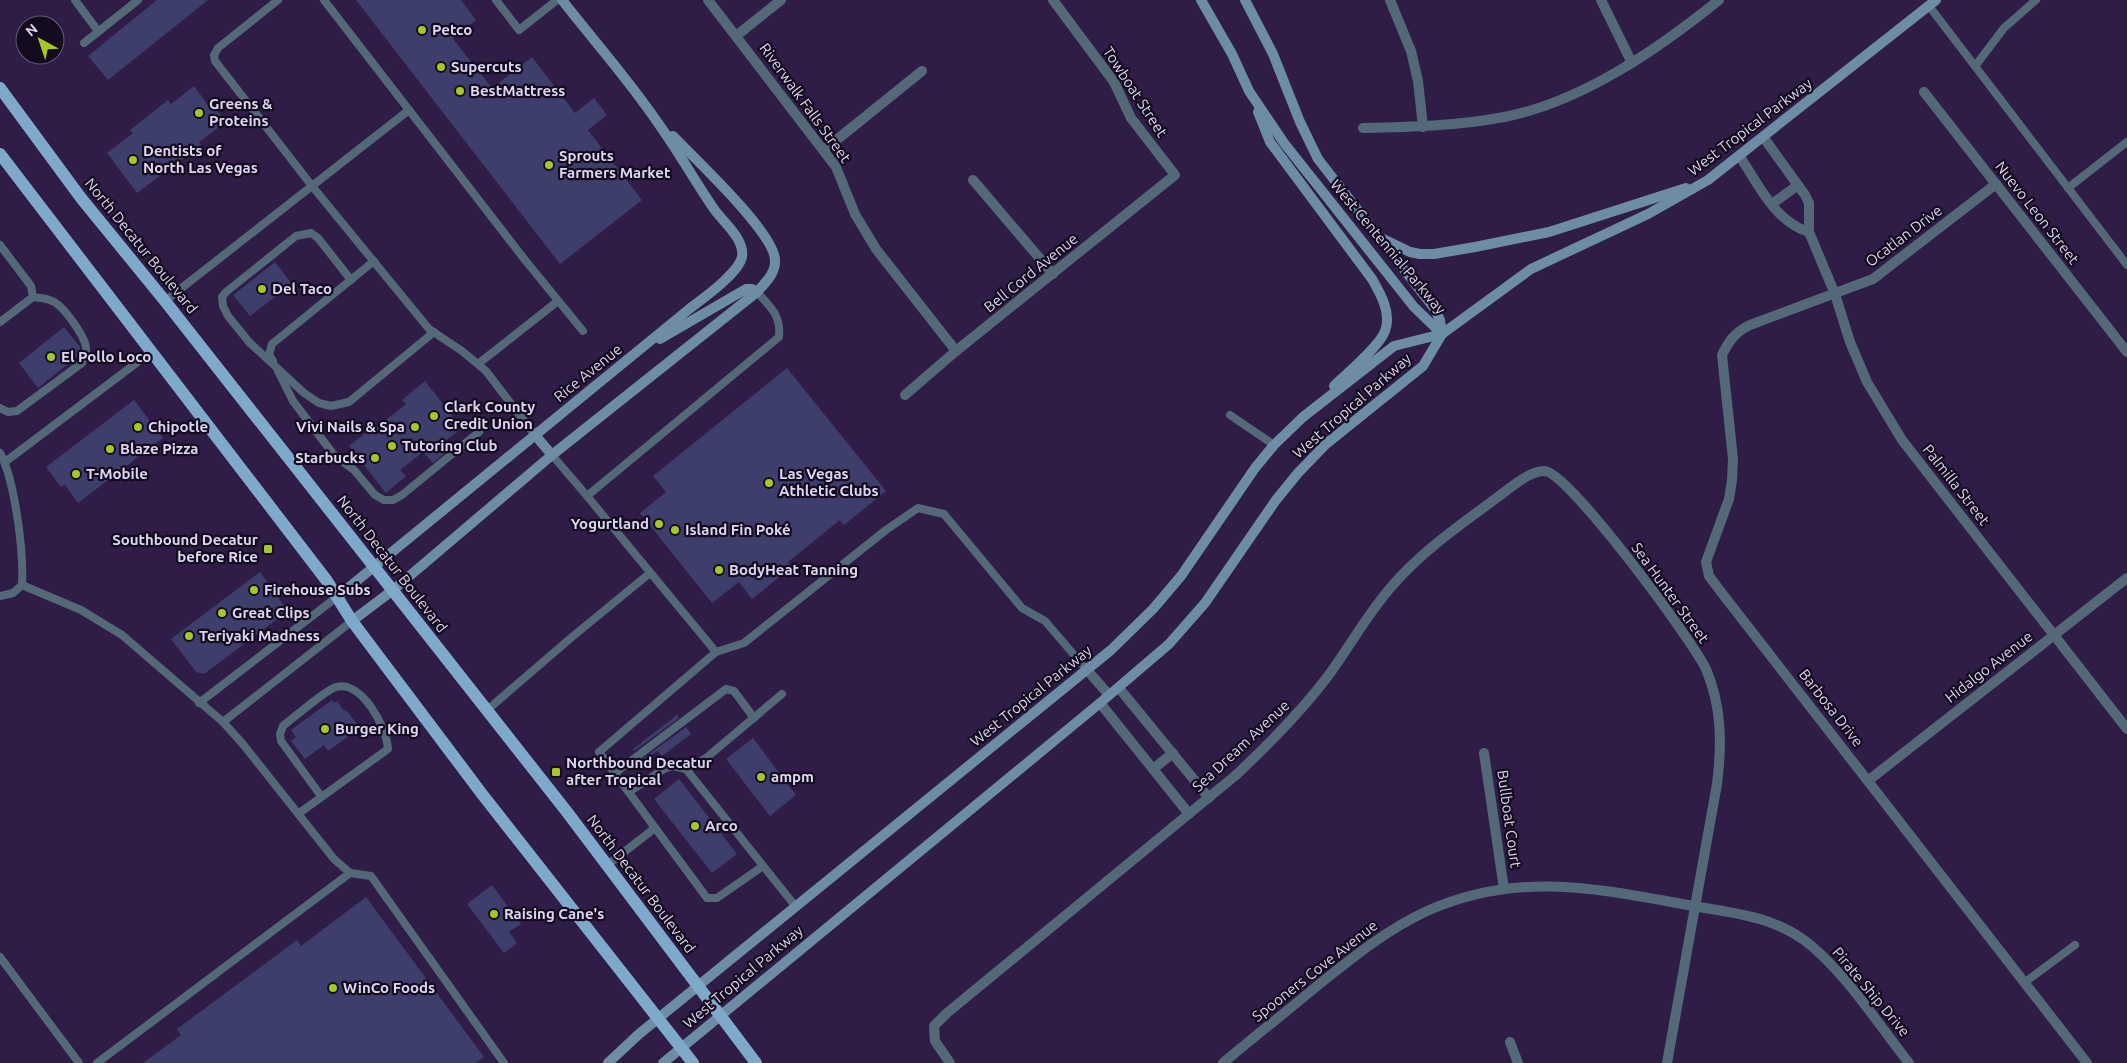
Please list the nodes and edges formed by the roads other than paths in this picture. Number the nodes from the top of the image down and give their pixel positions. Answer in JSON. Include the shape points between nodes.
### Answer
{"nodes":[{"id":1,"x":74,"y":0,"type":"edge"},
{"id":2,"x":138,"y":0,"type":"edge"},
{"id":3,"x":278,"y":0,"type":"edge"},
{"id":4,"x":324,"y":0,"type":"edge"},
{"id":5,"x":496,"y":0,"type":"edge"},
{"id":6,"x":557,"y":0,"type":"edge"},
{"id":7,"x":562,"y":0,"type":"edge"},
{"id":8,"x":708,"y":0,"type":"edge"},
{"id":9,"x":781,"y":0,"type":"edge"},
{"id":10,"x":1052,"y":0,"type":"edge"},
{"id":11,"x":1201,"y":0,"type":"edge"},
{"id":12,"x":1245,"y":0,"type":"edge"},
{"id":13,"x":1390,"y":0,"type":"edge"},
{"id":14,"x":1601,"y":0,"type":"edge"},
{"id":15,"x":1719,"y":0,"type":"edge"},
{"id":16,"x":2036,"y":0,"type":"edge"},
{"id":17,"x":1930,"y":2,"type":"edge"},
{"id":18,"x":98,"y":31,"type":"junction"},
{"id":19,"x":736,"y":36,"type":"junction"},
{"id":20,"x":84,"y":43,"type":"dead end"},
{"id":21,"x":1632,"y":63,"type":"junction"},
{"id":22,"x":1976,"y":66,"type":"junction"},
{"id":23,"x":922,"y":71,"type":"dead end"},
{"id":24,"x":0,"y":88,"type":"edge"},
{"id":25,"x":1249,"y":91,"type":"junction"},
{"id":26,"x":1924,"y":92,"type":"dead end"},
{"id":27,"x":409,"y":110,"type":"junction"},
{"id":28,"x":658,"y":122,"type":"junction"},
{"id":29,"x":1423,"y":127,"type":"junction"},
{"id":30,"x":1363,"y":128,"type":"dead end"},
{"id":31,"x":1764,"y":138,"type":"junction"},
{"id":32,"x":2127,"y":142,"type":"edge"},
{"id":33,"x":824,"y":150,"type":"junction"},
{"id":34,"x":0,"y":154,"type":"edge"},
{"id":35,"x":1740,"y":157,"type":"junction"},
{"id":36,"x":1175,"y":175,"type":"joint"},
{"id":37,"x":973,"y":180,"type":"dead end"},
{"id":38,"x":1708,"y":180,"type":"junction"},
{"id":39,"x":1996,"y":184,"type":"junction"},
{"id":40,"x":312,"y":186,"type":"junction"},
{"id":41,"x":1798,"y":186,"type":"junction"},
{"id":42,"x":2068,"y":188,"type":"junction"},
{"id":43,"x":1772,"y":204,"type":"junction"},
{"id":44,"x":1809,"y":232,"type":"junction"},
{"id":45,"x":1378,"y":237,"type":"junction"},
{"id":46,"x":0,"y":245,"type":"edge"},
{"id":47,"x":374,"y":261,"type":"junction"},
{"id":48,"x":2127,"y":265,"type":"edge"},
{"id":49,"x":1053,"y":274,"type":"junction"},
{"id":50,"x":351,"y":280,"type":"junction"},
{"id":51,"x":757,"y":292,"type":"junction"},
{"id":52,"x":1835,"y":294,"type":"junction"},
{"id":53,"x":33,"y":297,"type":"junction"},
{"id":54,"x":165,"y":301,"type":"junction"},
{"id":55,"x":558,"y":301,"type":"junction"},
{"id":56,"x":0,"y":322,"type":"edge"},
{"id":57,"x":1739,"y":330,"type":"joint"},
{"id":58,"x":583,"y":331,"type":"dead end"},
{"id":59,"x":434,"y":332,"type":"junction"},
{"id":60,"x":1442,"y":334,"type":"junction"},
{"id":61,"x":956,"y":350,"type":"junction"},
{"id":62,"x":151,"y":352,"type":"junction"},
{"id":63,"x":637,"y":352,"type":"junction"},
{"id":64,"x":2127,"y":352,"type":"edge"},
{"id":65,"x":478,"y":364,"type":"junction"},
{"id":66,"x":275,"y":365,"type":"junction"},
{"id":67,"x":905,"y":395,"type":"dead end"},
{"id":68,"x":0,"y":408,"type":"edge"},
{"id":69,"x":1230,"y":415,"type":"dead end"},
{"id":70,"x":1303,"y":417,"type":"junction"},
{"id":71,"x":479,"y":432,"type":"dead end"},
{"id":72,"x":536,"y":435,"type":"junction"},
{"id":73,"x":1274,"y":445,"type":"junction"},
{"id":74,"x":0,"y":453,"type":"edge"},
{"id":75,"x":552,"y":455,"type":"junction"},
{"id":76,"x":5,"y":462,"type":"junction"},
{"id":77,"x":1545,"y":471,"type":"joint"},
{"id":78,"x":587,"y":496,"type":"junction"},
{"id":79,"x":374,"y":567,"type":"junction"},
{"id":80,"x":650,"y":573,"type":"junction"},
{"id":81,"x":2127,"y":578,"type":"edge"},
{"id":82,"x":22,"y":585,"type":"junction"},
{"id":83,"x":393,"y":590,"type":"junction"},
{"id":84,"x":0,"y":596,"type":"edge"},
{"id":85,"x":337,"y":597,"type":"junction"},
{"id":86,"x":352,"y":621,"type":"junction"},
{"id":87,"x":2054,"y":635,"type":"junction"},
{"id":88,"x":716,"y":652,"type":"junction"},
{"id":89,"x":1087,"y":670,"type":"junction"},
{"id":90,"x":1119,"y":688,"type":"junction"},
{"id":91,"x":782,"y":694,"type":"dead end"},
{"id":92,"x":1109,"y":695,"type":"junction"},
{"id":93,"x":199,"y":703,"type":"junction"},
{"id":94,"x":1100,"y":703,"type":"junction"},
{"id":95,"x":486,"y":711,"type":"junction"},
{"id":96,"x":754,"y":718,"type":"junction"},
{"id":97,"x":223,"y":722,"type":"junction"},
{"id":98,"x":2127,"y":729,"type":"edge"},
{"id":99,"x":1173,"y":753,"type":"junction"},
{"id":100,"x":1484,"y":753,"type":"dead end"},
{"id":101,"x":686,"y":769,"type":"junction"},
{"id":102,"x":1153,"y":769,"type":"junction"},
{"id":103,"x":615,"y":773,"type":"junction"},
{"id":104,"x":1869,"y":780,"type":"junction"},
{"id":105,"x":629,"y":792,"type":"junction"},
{"id":106,"x":321,"y":796,"type":"junction"},
{"id":107,"x":1209,"y":798,"type":"junction"},
{"id":108,"x":298,"y":814,"type":"junction"},
{"id":109,"x":1189,"y":814,"type":"junction"},
{"id":110,"x":655,"y":828,"type":"junction"},
{"id":111,"x":606,"y":866,"type":"junction"},
{"id":112,"x":763,"y":866,"type":"junction"},
{"id":113,"x":350,"y":873,"type":"junction"},
{"id":114,"x":1504,"y":889,"type":"junction"},
{"id":115,"x":1695,"y":906,"type":"junction"},
{"id":116,"x":796,"y":908,"type":"junction"},
{"id":117,"x":2075,"y":945,"type":"dead end"},
{"id":118,"x":0,"y":957,"type":"edge"},
{"id":119,"x":2024,"y":982,"type":"junction"},
{"id":120,"x":697,"y":987,"type":"junction"},
{"id":121,"x":720,"y":1016,"type":"junction"},
{"id":122,"x":658,"y":1018,"type":"junction"},
{"id":123,"x":1510,"y":1042,"type":"dead end"},
{"id":124,"x":681,"y":1048,"type":"junction"},
{"id":125,"x":79,"y":1063,"type":"edge"},
{"id":126,"x":97,"y":1063,"type":"edge"},
{"id":127,"x":504,"y":1063,"type":"edge"},
{"id":128,"x":608,"y":1063,"type":"edge"},
{"id":129,"x":663,"y":1063,"type":"edge"},
{"id":130,"x":693,"y":1063,"type":"edge"},
{"id":131,"x":756,"y":1063,"type":"edge"},
{"id":132,"x":950,"y":1063,"type":"edge"},
{"id":133,"x":1223,"y":1063,"type":"edge"},
{"id":134,"x":1518,"y":1063,"type":"edge"},
{"id":135,"x":1667,"y":1063,"type":"edge"},
{"id":136,"x":1909,"y":1063,"type":"edge"},
{"id":137,"x":2087,"y":1063,"type":"edge"}],
"edges":[{"from":1,"to":18,"type":"lane"},
{"from":2,"to":18,"type":"lane"},
{"from":3,"to":40,"type":"lane","via":[[218,48],[215,61]]},
{"from":4,"to":27,"type":"lane"},
{"from":5,"to":6,"type":"lane","via":[[519,30]]},
{"from":7,"to":28,"type":"main road"},
{"from":8,"to":19,"type":"street","name":"Riverwalk Falls Street"},
{"from":9,"to":19,"type":"street"},
{"from":10,"to":36,"type":"street","name":"Towboat Street","via":[[1114,82],[1131,118]]},
{"from":11,"to":25,"type":"main road","name":"West Centennial Parkway"},
{"from":12,"to":45,"type":"main road","name":"West Centennial Parkway","via":[[1273,54],[1318,159]]},
{"from":13,"to":29,"type":"street","via":[[1411,51]]},
{"from":14,"to":21,"type":"street"},
{"from":15,"to":21,"type":"street","via":[[1682,30]]},
{"from":16,"to":22,"type":"lane","via":[[2004,28]]},
{"from":17,"to":22,"type":"lane"},
{"from":17,"to":31,"type":"main road","name":"West Tropical Parkway"},
{"from":18,"to":20,"type":"lane"},
{"from":19,"to":33,"type":"street","name":"Riverwalk Falls Street"},
{"from":21,"to":29,"type":"street","via":[[1596,83],[1505,117]]},
{"from":22,"to":42,"type":"lane"},
{"from":23,"to":33,"type":"street"},
{"from":24,"to":54,"type":"main road","name":"North Decatur Boulevard","via":[[76,191]]},
{"from":25,"to":60,"type":"main road","name":"West Centennial Parkway","via":[[1290,150],[1414,307]]},
{"from":25,"to":70,"type":"main road","via":[[1270,142],[1372,279],[1382,296],[1386,312],[1385,331],[1378,342]]},
{"from":26,"to":39,"type":"street","name":"Nuevo Leon Street"},
{"from":27,"to":40,"type":"lane"},
{"from":27,"to":55,"type":"lane"},
{"from":28,"to":51,"type":"main road","via":[[738,202],[772,250],[775,260],[773,272]]},
{"from":28,"to":63,"type":"main road","name":"Rice Avenue","via":[[740,245],[742,256],[728,277]]},
{"from":29,"to":30,"type":"street"},
{"from":31,"to":35,"type":"main road","name":"West Tropical Parkway"},
{"from":31,"to":41,"type":"street","name":"Palmilla Street"},
{"from":32,"to":42,"type":"lane"},
{"from":33,"to":61,"type":"street","name":"Riverwalk Falls Street","via":[[836,167],[855,214],[876,249]]},
{"from":34,"to":62,"type":"main road"},
{"from":35,"to":38,"type":"main road","name":"West Tropical Parkway"},
{"from":35,"to":43,"type":"street"},
{"from":36,"to":49,"type":"street","name":"Bell Cord Avenue"},
{"from":37,"to":49,"type":"street"},
{"from":38,"to":45,"type":"main road","via":[[1549,232],[1475,248],[1420,254]]},
{"from":38,"to":60,"type":"main road","name":"West Tropical Parkway","via":[[1648,214],[1530,269]]},
{"from":39,"to":52,"type":"street","name":"Ocatlan Drive","via":[[1887,270]]},
{"from":39,"to":64,"type":"street","name":"Nuevo Leon Street"},
{"from":40,"to":47,"type":"lane"},
{"from":40,"to":54,"type":"lane"},
{"from":41,"to":43,"type":"street"},
{"from":41,"to":44,"type":"street","name":"Palmilla Street","via":[[1808,203]]},
{"from":42,"to":48,"type":"lane"},
{"from":43,"to":44,"type":"street","via":[[1787,222]]},
{"from":44,"to":52,"type":"street","name":"Palmilla Street"},
{"from":45,"to":60,"type":"main road","name":"West Centennial Parkway","via":[[1434,308]]},
{"from":46,"to":53,"type":"lane","via":[[31,286]]},
{"from":47,"to":50,"type":"lane"},
{"from":47,"to":59,"type":"lane"},
{"from":49,"to":61,"type":"street","name":"Bell Cord Avenue"},
{"from":50,"to":66,"type":"lane","via":[[272,344],[269,355]]},
{"from":50,"to":66,"type":"lane","via":[[311,233],[296,236],[226,292],[222,306],[228,316],[249,342]]},
{"from":51,"to":63,"type":"main road","via":[[746,289]]},
{"from":51,"to":75,"type":"main road"},
{"from":51,"to":78,"type":"lane","via":[[780,322],[779,337]]},
{"from":52,"to":57,"type":"street","name":"Ocatlan Drive"},
{"from":52,"to":87,"type":"street","name":"Palmilla Street","via":[[1864,374],[1883,411],[1907,447]]},
{"from":53,"to":56,"type":"lane"},
{"from":53,"to":68,"type":"lane","via":[[61,306],[84,341],[85,356],[82,362],[17,411],[8,412]]},
{"from":54,"to":79,"type":"main road","name":"North Decatur Boulevard"},
{"from":55,"to":58,"type":"lane"},
{"from":55,"to":65,"type":"lane"},
{"from":57,"to":104,"type":"street","name":"Barbosa Drive","via":[[1722,355],[1733,459],[1732,480],[1729,499],[1706,562],[1709,576]]},
{"from":59,"to":65,"type":"lane"},
{"from":59,"to":66,"type":"lane","via":[[349,402],[339,406],[319,403]]},
{"from":60,"to":70,"type":"main road","name":"West Tropical Parkway","via":[[1394,346]]},
{"from":60,"to":90,"type":"main road","name":"West Tropical Parkway","via":[[1423,366],[1326,444],[1298,473],[1205,603],[1169,644]]},
{"from":61,"to":67,"type":"street","name":"Bell Cord Avenue"},
{"from":62,"to":76,"type":"lane"},
{"from":62,"to":85,"type":"main road"},
{"from":63,"to":72,"type":"main road","name":"Rice Avenue"},
{"from":65,"to":72,"type":"lane"},
{"from":66,"to":71,"type":"lane","via":[[293,401],[334,455],[384,500],[402,496]]},
{"from":69,"to":73,"type":"lane"},
{"from":70,"to":73,"type":"main road","name":"West Tropical Parkway"},
{"from":72,"to":75,"type":"main road"},
{"from":72,"to":79,"type":"main road","name":"Rice Avenue"},
{"from":73,"to":89,"type":"main road","name":"West Tropical Parkway","via":[[1181,576],[1153,609]]},
{"from":74,"to":76,"type":"lane"},
{"from":75,"to":78,"type":"lane"},
{"from":75,"to":83,"type":"main road"},
{"from":76,"to":82,"type":"lane","via":[[19,534]]},
{"from":77,"to":107,"type":"street","name":"Sea Dream Avenue","via":[[1529,475],[1511,487],[1411,567],[1377,604],[1306,704],[1258,754]]},
{"from":77,"to":115,"type":"street","name":"Sea Hunter Street","via":[[1558,476],[1591,513],[1668,610],[1706,669],[1720,723],[1721,753]]},
{"from":78,"to":80,"type":"lane"},
{"from":79,"to":83,"type":"main road","name":"North Decatur Boulevard"},
{"from":79,"to":85,"type":"main road","name":"Rice Avenue"},
{"from":80,"to":88,"type":"lane"},
{"from":80,"to":95,"type":"lane"},
{"from":81,"to":87,"type":"street","name":"Hidalgo Avenue"},
{"from":82,"to":84,"type":"lane","via":[[12,593]]},
{"from":82,"to":93,"type":"lane","via":[[81,610],[122,635]]},
{"from":83,"to":86,"type":"main road"},
{"from":83,"to":95,"type":"main road","name":"North Decatur Boulevard"},
{"from":85,"to":86,"type":"main road"},
{"from":85,"to":93,"type":"lane"},
{"from":86,"to":97,"type":"lane"},
{"from":86,"to":122,"type":"main road","via":[[482,794]]},
{"from":87,"to":98,"type":"street","name":"Palmilla Street"},
{"from":87,"to":104,"type":"street","name":"Hidalgo Avenue"},
{"from":88,"to":89,"type":"lane","via":[[744,643],[918,508],[944,514],[1022,608],[1045,621]]},
{"from":88,"to":103,"type":"lane","via":[[599,752]]},
{"from":89,"to":92,"type":"street"},
{"from":89,"to":116,"type":"main road","name":"West Tropical Parkway"},
{"from":90,"to":92,"type":"main road","name":"West Tropical Parkway"},
{"from":90,"to":99,"type":"street"},
{"from":91,"to":96,"type":"lane"},
{"from":92,"to":94,"type":"main road","name":"West Tropical Parkway"},
{"from":93,"to":97,"type":"lane"},
{"from":94,"to":102,"type":"street"},
{"from":94,"to":121,"type":"main road","name":"West Tropical Parkway"},
{"from":95,"to":111,"type":"main road","name":"North Decatur Boulevard"},
{"from":96,"to":101,"type":"lane","via":[[706,758]]},
{"from":96,"to":103,"type":"lane","via":[[734,691],[726,689]]},
{"from":97,"to":108,"type":"lane"},
{"from":99,"to":102,"type":"street"},
{"from":99,"to":107,"type":"street"},
{"from":100,"to":114,"type":"street","name":"Bullboat Court"},
{"from":101,"to":105,"type":"lane","via":[[673,766],[664,769]]},
{"from":101,"to":112,"type":"lane"},
{"from":102,"to":109,"type":"street"},
{"from":103,"to":105,"type":"lane"},
{"from":104,"to":119,"type":"street","name":"Barbosa Drive"},
{"from":105,"to":110,"type":"lane"},
{"from":106,"to":106,"type":"lane","via":[[388,749],[381,722],[366,702],[346,687],[335,687],[283,726],[280,734],[281,741]]},
{"from":106,"to":108,"type":"lane"},
{"from":107,"to":109,"type":"street","name":"Sea Dream Avenue"},
{"from":108,"to":113,"type":"lane","via":[[334,859]]},
{"from":109,"to":132,"type":"street","name":"Sea Dream Avenue","via":[[934,1026],[935,1041]]},
{"from":110,"to":111,"type":"lane"},
{"from":110,"to":112,"type":"lane","via":[[708,898],[717,898]]},
{"from":111,"to":120,"type":"main road","name":"North Decatur Boulevard"},
{"from":112,"to":116,"type":"lane"},
{"from":113,"to":126,"type":"lane"},
{"from":113,"to":127,"type":"lane","via":[[371,876]]},
{"from":114,"to":115,"type":"street","name":"Spooners Cove Avenue","via":[[1558,885],[1586,887]]},
{"from":114,"to":133,"type":"street","name":"Spooners Cove Avenue","via":[[1428,911],[1379,938]]},
{"from":115,"to":135,"type":"street","name":"Sea Hunter Street"},
{"from":115,"to":136,"type":"street","name":"Pirate Ship Drive","via":[[1762,919],[1805,941],[1840,975]]},
{"from":116,"to":120,"type":"main road","name":"West Tropical Parkway"},
{"from":117,"to":119,"type":"lane"},
{"from":118,"to":125,"type":"lane"},
{"from":119,"to":137,"type":"street","name":"Barbosa Drive"},
{"from":120,"to":121,"type":"main road","name":"North Decatur Boulevard"},
{"from":120,"to":122,"type":"main road","name":"West Tropical Parkway"},
{"from":121,"to":124,"type":"main road","name":"West Tropical Parkway"},
{"from":121,"to":131,"type":"main road","name":"North Decatur Boulevard"},
{"from":122,"to":124,"type":"main road"},
{"from":122,"to":128,"type":"main road","name":"West Tropical Parkway"},
{"from":123,"to":134,"type":"street"},
{"from":124,"to":129,"type":"main road","name":"West Tropical Parkway"},
{"from":124,"to":130,"type":"main road"}]}
